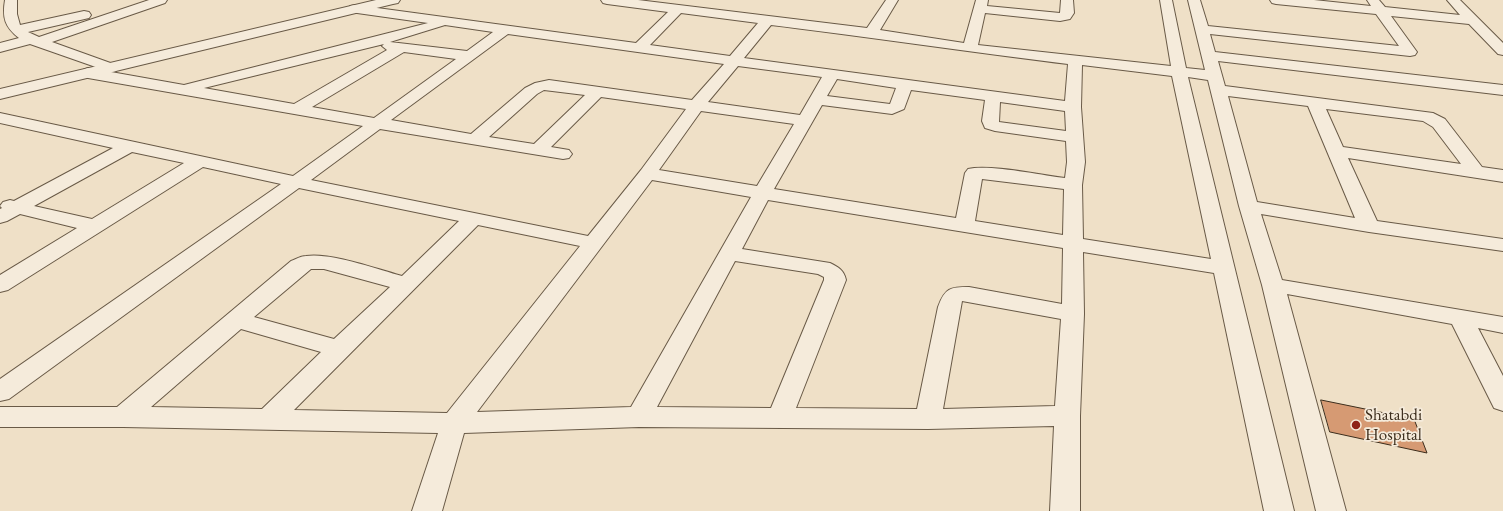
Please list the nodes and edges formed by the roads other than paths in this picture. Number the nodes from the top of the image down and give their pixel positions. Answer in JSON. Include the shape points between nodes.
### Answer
{"nodes":[{"id":1,"x":161,"y":0,"type":"edge"},
{"id":2,"x":394,"y":0,"type":"edge"},
{"id":3,"x":606,"y":0,"type":"edge"},
{"id":4,"x":892,"y":0,"type":"edge"},
{"id":5,"x":1067,"y":0,"type":"edge"},
{"id":6,"x":1166,"y":0,"type":"edge"},
{"id":7,"x":1194,"y":0,"type":"edge"},
{"id":8,"x":1276,"y":0,"type":"edge"},
{"id":9,"x":1453,"y":0,"type":"edge"},
{"id":10,"x":981,"y":4,"type":"edge"},
{"id":11,"x":1377,"y":5,"type":"edge"},
{"id":12,"x":121,"y":7,"type":"dead end"},
{"id":13,"x":7,"y":8,"type":"edge"},
{"id":14,"x":355,"y":9,"type":"junction"},
{"id":15,"x":678,"y":9,"type":"junction"},
{"id":16,"x":768,"y":20,"type":"junction"},
{"id":17,"x":1472,"y":20,"type":"junction"},
{"id":18,"x":447,"y":22,"type":"junction"},
{"id":19,"x":10,"y":28,"type":"edge"},
{"id":20,"x":1202,"y":29,"type":"junction"},
{"id":21,"x":505,"y":30,"type":"junction"},
{"id":22,"x":871,"y":33,"type":"junction"},
{"id":23,"x":35,"y":41,"type":"junction"},
{"id":24,"x":370,"y":43,"type":"junction"},
{"id":25,"x":0,"y":48,"type":"edge"},
{"id":26,"x":402,"y":48,"type":"junction"},
{"id":27,"x":639,"y":48,"type":"junction"},
{"id":28,"x":970,"y":48,"type":"junction"},
{"id":29,"x":1503,"y":51,"type":"edge"},
{"id":30,"x":471,"y":56,"type":"junction"},
{"id":31,"x":1209,"y":56,"type":"junction"},
{"id":32,"x":1076,"y":61,"type":"junction"},
{"id":33,"x":733,"y":62,"type":"junction"},
{"id":34,"x":111,"y":68,"type":"junction"},
{"id":35,"x":1179,"y":72,"type":"junction"},
{"id":36,"x":88,"y":73,"type":"junction"},
{"id":37,"x":832,"y":74,"type":"junction"},
{"id":38,"x":1217,"y":83,"type":"junction"},
{"id":39,"x":904,"y":85,"type":"junction"},
{"id":40,"x":180,"y":90,"type":"junction"},
{"id":41,"x":1503,"y":90,"type":"edge"},
{"id":42,"x":598,"y":91,"type":"junction"},
{"id":43,"x":0,"y":94,"type":"edge"},
{"id":44,"x":993,"y":97,"type":"junction"},
{"id":45,"x":817,"y":100,"type":"junction"},
{"id":46,"x":1315,"y":103,"type":"junction"},
{"id":47,"x":697,"y":105,"type":"junction"},
{"id":48,"x":1073,"y":107,"type":"junction"},
{"id":49,"x":298,"y":108,"type":"junction"},
{"id":50,"x":0,"y":118,"type":"edge"},
{"id":51,"x":806,"y":121,"type":"junction"},
{"id":52,"x":379,"y":122,"type":"junction"},
{"id":53,"x":1074,"y":137,"type":"junction"},
{"id":54,"x":475,"y":140,"type":"junction"},
{"id":55,"x":129,"y":146,"type":"junction"},
{"id":56,"x":538,"y":150,"type":"junction"},
{"id":57,"x":1337,"y":151,"type":"junction"},
{"id":58,"x":563,"y":154,"type":"dead end"},
{"id":59,"x":200,"y":161,"type":"junction"},
{"id":60,"x":1476,"y":172,"type":"junction"},
{"id":61,"x":647,"y":174,"type":"junction"},
{"id":62,"x":1503,"y":176,"type":"edge"},
{"id":63,"x":296,"y":182,"type":"junction"},
{"id":64,"x":1073,"y":185,"type":"junction"},
{"id":65,"x":763,"y":192,"type":"junction"},
{"id":66,"x":1249,"y":206,"type":"junction"},
{"id":67,"x":6,"y":210,"type":"edge"},
{"id":68,"x":474,"y":218,"type":"junction"},
{"id":69,"x":94,"y":226,"type":"junction"},
{"id":70,"x":964,"y":226,"type":"junction"},
{"id":71,"x":1368,"y":226,"type":"junction"},
{"id":72,"x":594,"y":242,"type":"junction"},
{"id":73,"x":1073,"y":244,"type":"junction"},
{"id":74,"x":1503,"y":245,"type":"edge"},
{"id":75,"x":730,"y":254,"type":"junction"},
{"id":76,"x":1223,"y":268,"type":"junction"},
{"id":77,"x":0,"y":284,"type":"edge"},
{"id":78,"x":406,"y":284,"type":"junction"},
{"id":79,"x":1273,"y":285,"type":"junction"},
{"id":80,"x":1073,"y":314,"type":"junction"},
{"id":81,"x":1461,"y":318,"type":"junction"},
{"id":82,"x":238,"y":320,"type":"junction"},
{"id":83,"x":1503,"y":325,"type":"edge"},
{"id":84,"x":339,"y":348,"type":"junction"},
{"id":85,"x":0,"y":392,"type":"edge"},
{"id":86,"x":1503,"y":401,"type":"edge"},
{"id":87,"x":1067,"y":416,"type":"junction"},
{"id":88,"x":0,"y":417,"type":"edge"},
{"id":89,"x":123,"y":417,"type":"junction"},
{"id":90,"x":639,"y":417,"type":"junction"},
{"id":91,"x":270,"y":419,"type":"junction"},
{"id":92,"x":779,"y":419,"type":"junction"},
{"id":93,"x":928,"y":419,"type":"junction"},
{"id":94,"x":454,"y":423,"type":"junction"},
{"id":95,"x":427,"y":511,"type":"edge"},
{"id":96,"x":1066,"y":511,"type":"edge"},
{"id":97,"x":1279,"y":511,"type":"edge"},
{"id":98,"x":1331,"y":511,"type":"edge"}],
"edges":[{"from":1,"to":23,"type":"street"},
{"from":2,"to":14,"type":"street"},
{"from":3,"to":15,"type":"street"},
{"from":4,"to":22,"type":"street"},
{"from":5,"to":10,"type":"street","via":[[1067,14],[1060,17]]},
{"from":6,"to":35,"type":"street"},
{"from":7,"to":20,"type":"street"},
{"from":8,"to":11,"type":"street"},
{"from":9,"to":17,"type":"street"},
{"from":10,"to":28,"type":"street"},
{"from":11,"to":17,"type":"street"},
{"from":11,"to":20,"type":"street","via":[[1410,52]]},
{"from":12,"to":19,"type":"street"},
{"from":13,"to":19,"type":"street"},
{"from":14,"to":18,"type":"street"},
{"from":14,"to":34,"type":"street"},
{"from":15,"to":16,"type":"street"},
{"from":15,"to":27,"type":"street"},
{"from":16,"to":22,"type":"street"},
{"from":16,"to":33,"type":"street"},
{"from":17,"to":29,"type":"street"},
{"from":18,"to":21,"type":"street"},
{"from":18,"to":24,"type":"street"},
{"from":19,"to":23,"type":"street"},
{"from":20,"to":31,"type":"street"},
{"from":21,"to":27,"type":"street"},
{"from":21,"to":30,"type":"street"},
{"from":22,"to":28,"type":"street"},
{"from":23,"to":25,"type":"street"},
{"from":23,"to":34,"type":"street"},
{"from":24,"to":26,"type":"street"},
{"from":24,"to":40,"type":"street"},
{"from":26,"to":30,"type":"street"},
{"from":26,"to":49,"type":"street"},
{"from":27,"to":33,"type":"street"},
{"from":28,"to":32,"type":"street"},
{"from":30,"to":52,"type":"street"},
{"from":31,"to":38,"type":"street"},
{"from":31,"to":41,"type":"street"},
{"from":32,"to":35,"type":"street"},
{"from":32,"to":48,"type":"street"},
{"from":33,"to":37,"type":"street"},
{"from":33,"to":47,"type":"street"},
{"from":34,"to":36,"type":"street"},
{"from":35,"to":38,"type":"street"},
{"from":35,"to":76,"type":"street"},
{"from":36,"to":40,"type":"street"},
{"from":36,"to":43,"type":"street"},
{"from":37,"to":39,"type":"street"},
{"from":37,"to":45,"type":"street"},
{"from":38,"to":46,"type":"street"},
{"from":38,"to":66,"type":"street"},
{"from":39,"to":44,"type":"street"},
{"from":39,"to":45,"type":"street","via":[[898,106],[892,109]]},
{"from":40,"to":49,"type":"street"},
{"from":42,"to":47,"type":"street"},
{"from":42,"to":54,"type":"street","via":[[560,85],[540,86]]},
{"from":42,"to":56,"type":"street"},
{"from":44,"to":48,"type":"street"},
{"from":44,"to":53,"type":"street","via":[[990,121],[995,126]]},
{"from":45,"to":51,"type":"street"},
{"from":46,"to":57,"type":"street"},
{"from":46,"to":60,"type":"street","via":[[1434,120],[1439,123]]},
{"from":47,"to":51,"type":"street"},
{"from":47,"to":61,"type":"street"},
{"from":48,"to":53,"type":"street"},
{"from":49,"to":52,"type":"street"},
{"from":50,"to":55,"type":"street"},
{"from":51,"to":65,"type":"street"},
{"from":52,"to":54,"type":"street"},
{"from":52,"to":63,"type":"street"},
{"from":53,"to":64,"type":"street","via":[[1076,162]]},
{"from":54,"to":56,"type":"street"},
{"from":55,"to":59,"type":"street"},
{"from":55,"to":67,"type":"street"},
{"from":56,"to":58,"type":"street"},
{"from":57,"to":60,"type":"street"},
{"from":57,"to":71,"type":"street"},
{"from":59,"to":63,"type":"street"},
{"from":59,"to":69,"type":"street"},
{"from":60,"to":62,"type":"street"},
{"from":61,"to":65,"type":"street"},
{"from":61,"to":72,"type":"street"},
{"from":63,"to":68,"type":"street"},
{"from":63,"to":85,"type":"street"},
{"from":64,"to":70,"type":"street","via":[[974,173]]},
{"from":64,"to":73,"type":"street"},
{"from":65,"to":70,"type":"street"},
{"from":65,"to":75,"type":"street"},
{"from":66,"to":71,"type":"street"},
{"from":66,"to":79,"type":"street"},
{"from":67,"to":69,"type":"street"},
{"from":68,"to":72,"type":"street"},
{"from":68,"to":78,"type":"street"},
{"from":69,"to":77,"type":"street"},
{"from":70,"to":73,"type":"street"},
{"from":71,"to":74,"type":"street"},
{"from":72,"to":94,"type":"street"},
{"from":73,"to":76,"type":"street"},
{"from":73,"to":80,"type":"street"},
{"from":75,"to":90,"type":"street"},
{"from":75,"to":92,"type":"street","via":[[822,268],[834,275],[835,280]]},
{"from":76,"to":97,"type":"street"},
{"from":78,"to":82,"type":"street","via":[[325,262],[307,262],[299,266]]},
{"from":78,"to":84,"type":"street"},
{"from":79,"to":81,"type":"street"},
{"from":79,"to":98,"type":"street"},
{"from":80,"to":87,"type":"street"},
{"from":80,"to":93,"type":"street","via":[[969,294],[956,294],[949,307]]},
{"from":81,"to":83,"type":"street"},
{"from":81,"to":86,"type":"street"},
{"from":82,"to":84,"type":"street"},
{"from":82,"to":89,"type":"street"},
{"from":84,"to":91,"type":"street"},
{"from":87,"to":93,"type":"street"},
{"from":87,"to":96,"type":"street"},
{"from":88,"to":89,"type":"street"},
{"from":89,"to":91,"type":"street"},
{"from":90,"to":92,"type":"street"},
{"from":90,"to":94,"type":"street"},
{"from":91,"to":94,"type":"street"},
{"from":92,"to":93,"type":"street"},
{"from":94,"to":95,"type":"street"}]}
